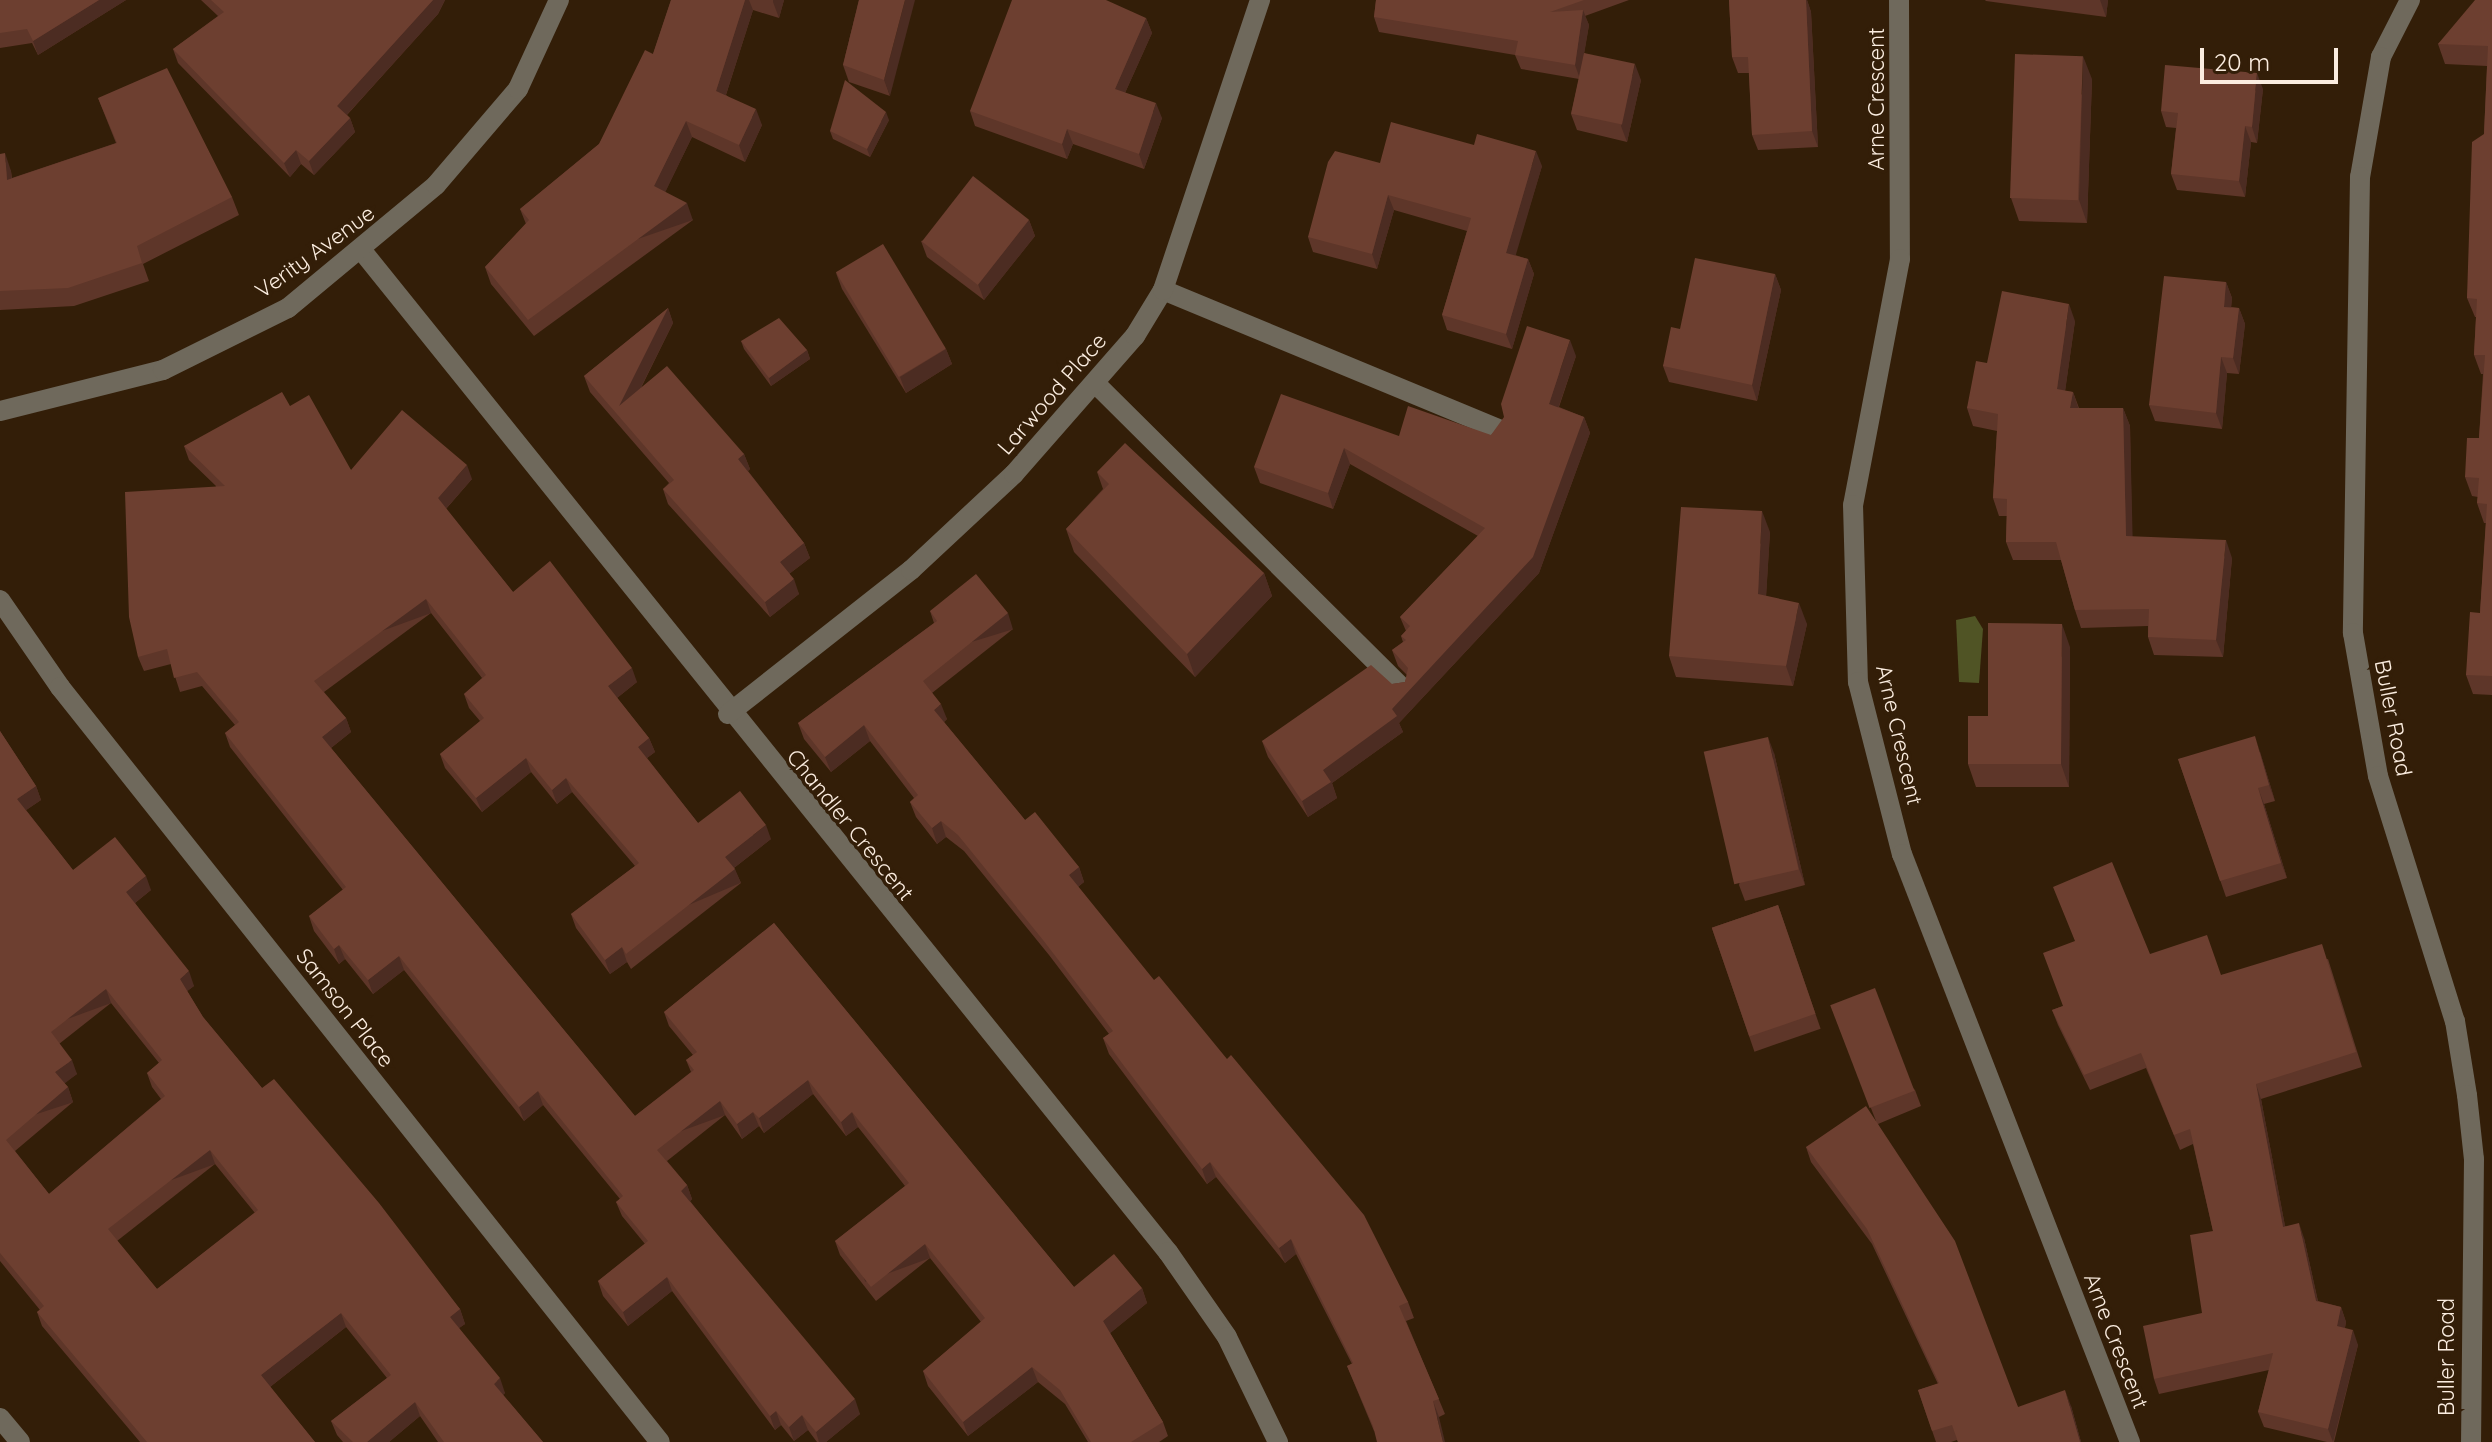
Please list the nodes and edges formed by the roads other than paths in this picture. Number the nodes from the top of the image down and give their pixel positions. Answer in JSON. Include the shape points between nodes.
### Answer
{"nodes":[{"id":1,"x":559,"y":0,"type":"edge"},
{"id":2,"x":1260,"y":0,"type":"edge"},
{"id":3,"x":1899,"y":0,"type":"edge"},
{"id":4,"x":2410,"y":0,"type":"edge"},
{"id":5,"x":363,"y":252,"type":"junction"},
{"id":6,"x":1163,"y":290,"type":"junction"},
{"id":7,"x":1096,"y":384,"type":"junction"},
{"id":8,"x":0,"y":411,"type":"edge"},
{"id":9,"x":1498,"y":429,"type":"edge"},
{"id":10,"x":0,"y":600,"type":"edge"},
{"id":11,"x":1402,"y":688,"type":"edge"},
{"id":12,"x":728,"y":714,"type":"junction"},
{"id":13,"x":0,"y":1418,"type":"edge"},
{"id":14,"x":20,"y":1442,"type":"edge"},
{"id":15,"x":660,"y":1442,"type":"edge"},
{"id":16,"x":1278,"y":1442,"type":"edge"},
{"id":17,"x":2130,"y":1442,"type":"edge"},
{"id":18,"x":2471,"y":1442,"type":"edge"}],
"edges":[{"from":1,"to":5,"type":"street","name":"Verity Avenue","via":[[518,89],[436,185]]},
{"from":2,"to":6,"type":"street","name":"Larwood Place"},
{"from":3,"to":17,"type":"street","name":"Arne Crescent","via":[[1900,259],[1853,505],[1858,682],[1902,854]]},
{"from":4,"to":18,"type":"street","name":"Buller Road","via":[[2381,57],[2360,177],[2353,633],[2378,776],[2455,1021],[2467,1095],[2474,1159]]},
{"from":5,"to":8,"type":"street","name":"Verity Avenue","via":[[288,308],[163,370]]},
{"from":5,"to":12,"type":"street","name":"Chandler Crescent"},
{"from":6,"to":7,"type":"street","name":"Larwood Place"},
{"from":6,"to":9,"type":"street"},
{"from":7,"to":11,"type":"street"},
{"from":7,"to":12,"type":"street","name":"Larwood Place","via":[[911,570]]},
{"from":10,"to":15,"type":"street","name":"Samson Place","via":[[60,687]]},
{"from":12,"to":16,"type":"street","name":"Chandler Crescent","via":[[1168,1252],[1227,1337]]},
{"from":13,"to":14,"type":"street"}]}
